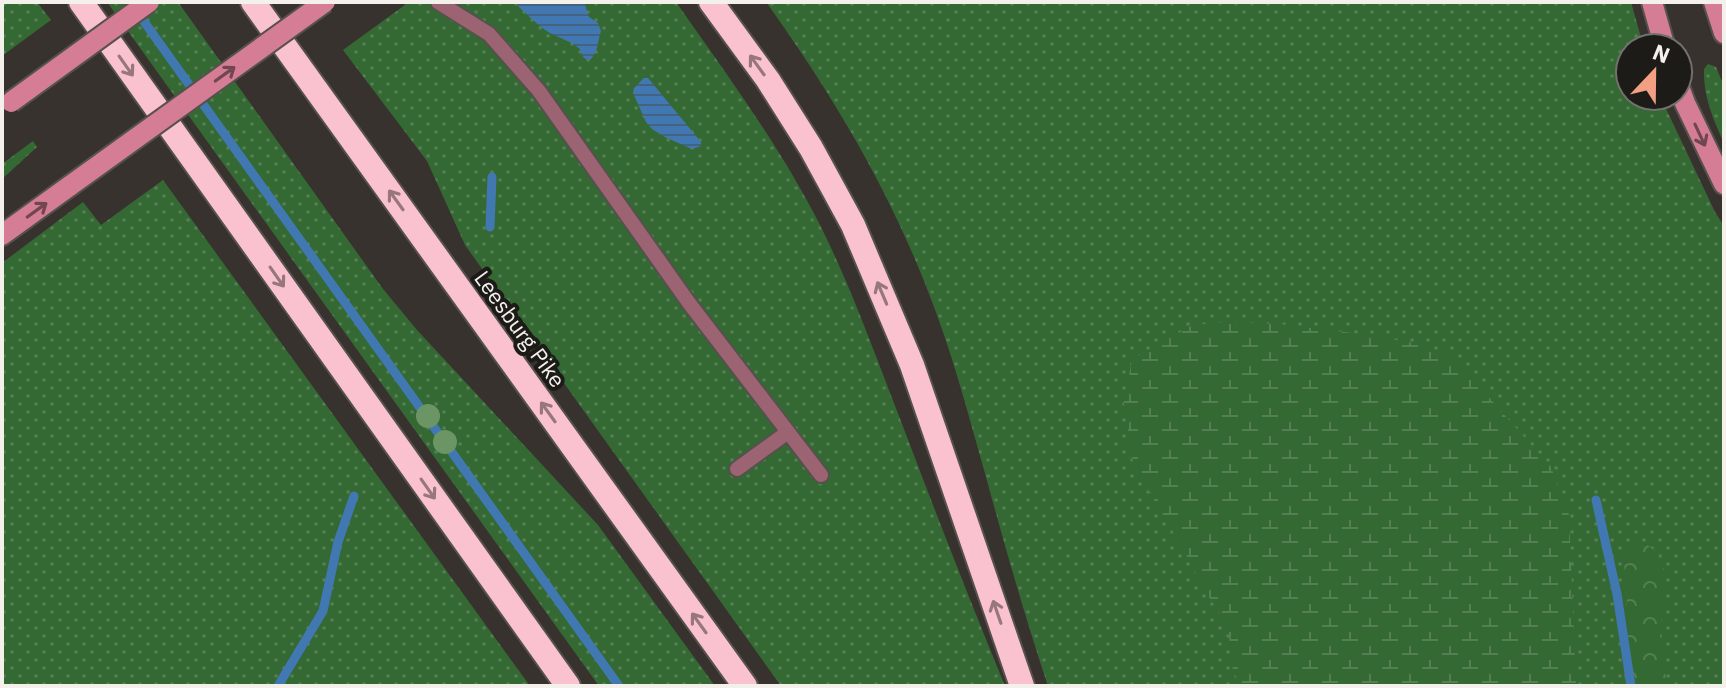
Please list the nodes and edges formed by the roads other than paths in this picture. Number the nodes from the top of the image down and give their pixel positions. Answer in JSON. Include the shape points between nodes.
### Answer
{"nodes":[{"id":1,"x":81,"y":2,"type":"edge"},
{"id":2,"x":149,"y":2,"type":"edge"},
{"id":3,"x":253,"y":2,"type":"edge"},
{"id":4,"x":325,"y":2,"type":"edge"},
{"id":5,"x":438,"y":2,"type":"edge"},
{"id":6,"x":711,"y":2,"type":"edge"},
{"id":7,"x":1652,"y":2,"type":"edge"},
{"id":8,"x":1714,"y":2,"type":"edge"},
{"id":9,"x":724,"y":13,"type":"edge"},
{"id":10,"x":1660,"y":32,"type":"edge"},
{"id":11,"x":1724,"y":33,"type":"edge"},
{"id":12,"x":6,"y":105,"type":"edge"},
{"id":13,"x":1689,"y":112,"type":"edge"},
{"id":14,"x":1724,"y":184,"type":"edge"},
{"id":15,"x":2,"y":235,"type":"edge"},
{"id":16,"x":788,"y":432,"type":"junction"},
{"id":17,"x":737,"y":469,"type":"dead end"},
{"id":18,"x":821,"y":475,"type":"dead end"},
{"id":19,"x":568,"y":686,"type":"edge"},
{"id":20,"x":745,"y":686,"type":"edge"},
{"id":21,"x":1022,"y":686,"type":"edge"}],
"edges":[{"from":1,"to":19,"type":"highway","one_way":true},
{"from":2,"to":12,"type":"main road","bridge":true},
{"from":20,"to":3,"type":"highway","name":"Leesburg Pike","one_way":true},
{"from":15,"to":4,"type":"main road","one_way":true,"bridge":true},
{"from":5,"to":16,"type":"lane","via":[[489,34],[539,91]]},
{"from":6,"to":9,"type":"highway"},
{"from":7,"to":10,"type":"main road"},
{"from":8,"to":11,"type":"main road"},
{"from":21,"to":9,"type":"highway","one_way":true,"via":[[912,365],[853,225],[811,148]]},
{"from":13,"to":14,"type":"main road","one_way":true},
{"from":16,"to":17,"type":"lane"},
{"from":16,"to":18,"type":"lane"}]}
